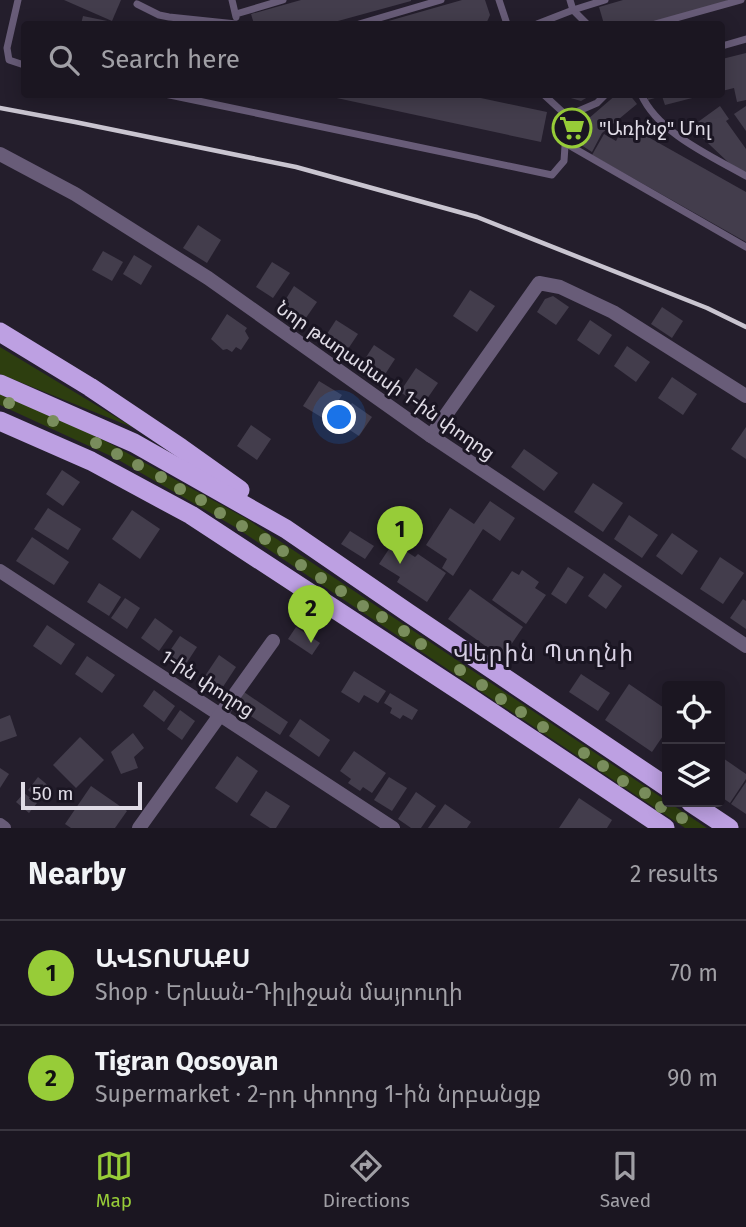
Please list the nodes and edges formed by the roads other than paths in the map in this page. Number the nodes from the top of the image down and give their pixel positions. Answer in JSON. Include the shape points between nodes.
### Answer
{"nodes":[{"id":1,"x":18,"y":0,"type":"edge"},
{"id":2,"x":232,"y":0,"type":"edge"},
{"id":3,"x":283,"y":0,"type":"edge"},
{"id":4,"x":441,"y":0,"type":"edge"},
{"id":5,"x":499,"y":0,"type":"edge"},
{"id":6,"x":570,"y":0,"type":"edge"},
{"id":7,"x":605,"y":0,"type":"edge"},
{"id":8,"x":741,"y":0,"type":"edge"},
{"id":9,"x":137,"y":4,"type":"dead end"},
{"id":10,"x":573,"y":10,"type":"junction"},
{"id":11,"x":236,"y":14,"type":"junction"},
{"id":12,"x":208,"y":21,"type":"edge"},
{"id":13,"x":237,"y":21,"type":"edge"},
{"id":14,"x":369,"y":21,"type":"edge"},
{"id":15,"x":506,"y":21,"type":"edge"},
{"id":16,"x":545,"y":21,"type":"edge"},
{"id":17,"x":584,"y":21,"type":"edge"},
{"id":18,"x":666,"y":21,"type":"edge"},
{"id":19,"x":746,"y":39,"type":"edge"},
{"id":20,"x":725,"y":45,"type":"edge"},
{"id":21,"x":3,"y":46,"type":"edge"},
{"id":22,"x":21,"y":64,"type":"edge"},
{"id":23,"x":183,"y":98,"type":"edge"},
{"id":24,"x":547,"y":98,"type":"edge"},
{"id":25,"x":602,"y":98,"type":"edge"},
{"id":26,"x":643,"y":98,"type":"edge"},
{"id":27,"x":567,"y":117,"type":"junction"},
{"id":28,"x":565,"y":143,"type":"junction"},
{"id":29,"x":0,"y":153,"type":"edge"},
{"id":30,"x":746,"y":176,"type":"edge"},
{"id":31,"x":746,"y":247,"type":"edge"},
{"id":32,"x":0,"y":332,"type":"edge"},
{"id":33,"x":0,"y":384,"type":"edge"},
{"id":34,"x":746,"y":396,"type":"edge"},
{"id":35,"x":0,"y":421,"type":"edge"},
{"id":36,"x":431,"y":436,"type":"junction"},
{"id":37,"x":286,"y":529,"type":"junction"},
{"id":38,"x":0,"y":571,"type":"edge"},
{"id":39,"x":273,"y":641,"type":"dead end"},
{"id":40,"x":746,"y":646,"type":"edge"},
{"id":41,"x":221,"y":714,"type":"junction"},
{"id":42,"x":662,"y":784,"type":"edge"},
{"id":43,"x":698,"y":807,"type":"edge"},
{"id":44,"x":0,"y":825,"type":"edge"},
{"id":45,"x":4,"y":828,"type":"edge"},
{"id":46,"x":139,"y":828,"type":"edge"},
{"id":47,"x":393,"y":828,"type":"edge"},
{"id":48,"x":665,"y":828,"type":"edge"},
{"id":49,"x":729,"y":828,"type":"edge"}],
"edges":[{"from":1,"to":21,"type":"lane"},
{"from":2,"to":11,"type":"lane"},
{"from":3,"to":11,"type":"lane"},
{"from":4,"to":14,"type":"lane"},
{"from":5,"to":15,"type":"lane"},
{"from":6,"to":10,"type":"lane"},
{"from":7,"to":10,"type":"lane"},
{"from":8,"to":18,"type":"lane"},
{"from":9,"to":12,"type":"lane","via":[[159,15]]},
{"from":10,"to":16,"type":"lane"},
{"from":10,"to":17,"type":"lane"},
{"from":11,"to":13,"type":"lane"},
{"from":19,"to":20,"type":"lane"},
{"from":21,"to":22,"type":"lane","via":[[9,60]]},
{"from":23,"to":28,"type":"lane","via":[[552,175],[564,161]]},
{"from":24,"to":27,"type":"lane"},
{"from":25,"to":27,"type":"lane"},
{"from":26,"to":30,"type":"lane","via":[[675,134]]},
{"from":27,"to":28,"type":"lane"},
{"from":28,"to":31,"type":"lane"},
{"from":29,"to":36,"type":"street","name":"Նոր թաղամասի 1-ին փողոց","via":[[208,278]]},
{"from":32,"to":37,"type":"highway","via":[[181,448]]},
{"from":33,"to":37,"type":"highway","via":[[134,443]]},
{"from":34,"to":36,"type":"street","via":[[613,312],[560,287],[539,283]]},
{"from":35,"to":48,"type":"highway","via":[[91,461],[191,515]]},
{"from":36,"to":40,"type":"street","name":"Նոր թաղամասի 1-ին փողոց"},
{"from":37,"to":42,"type":"highway"},
{"from":38,"to":41,"type":"street","name":"1-ին փողոց"},
{"from":39,"to":41,"type":"street"},
{"from":41,"to":46,"type":"street"},
{"from":41,"to":47,"type":"street","name":"1-ին փողոց"},
{"from":43,"to":49,"type":"highway"},
{"from":44,"to":45,"type":"street"}]}
